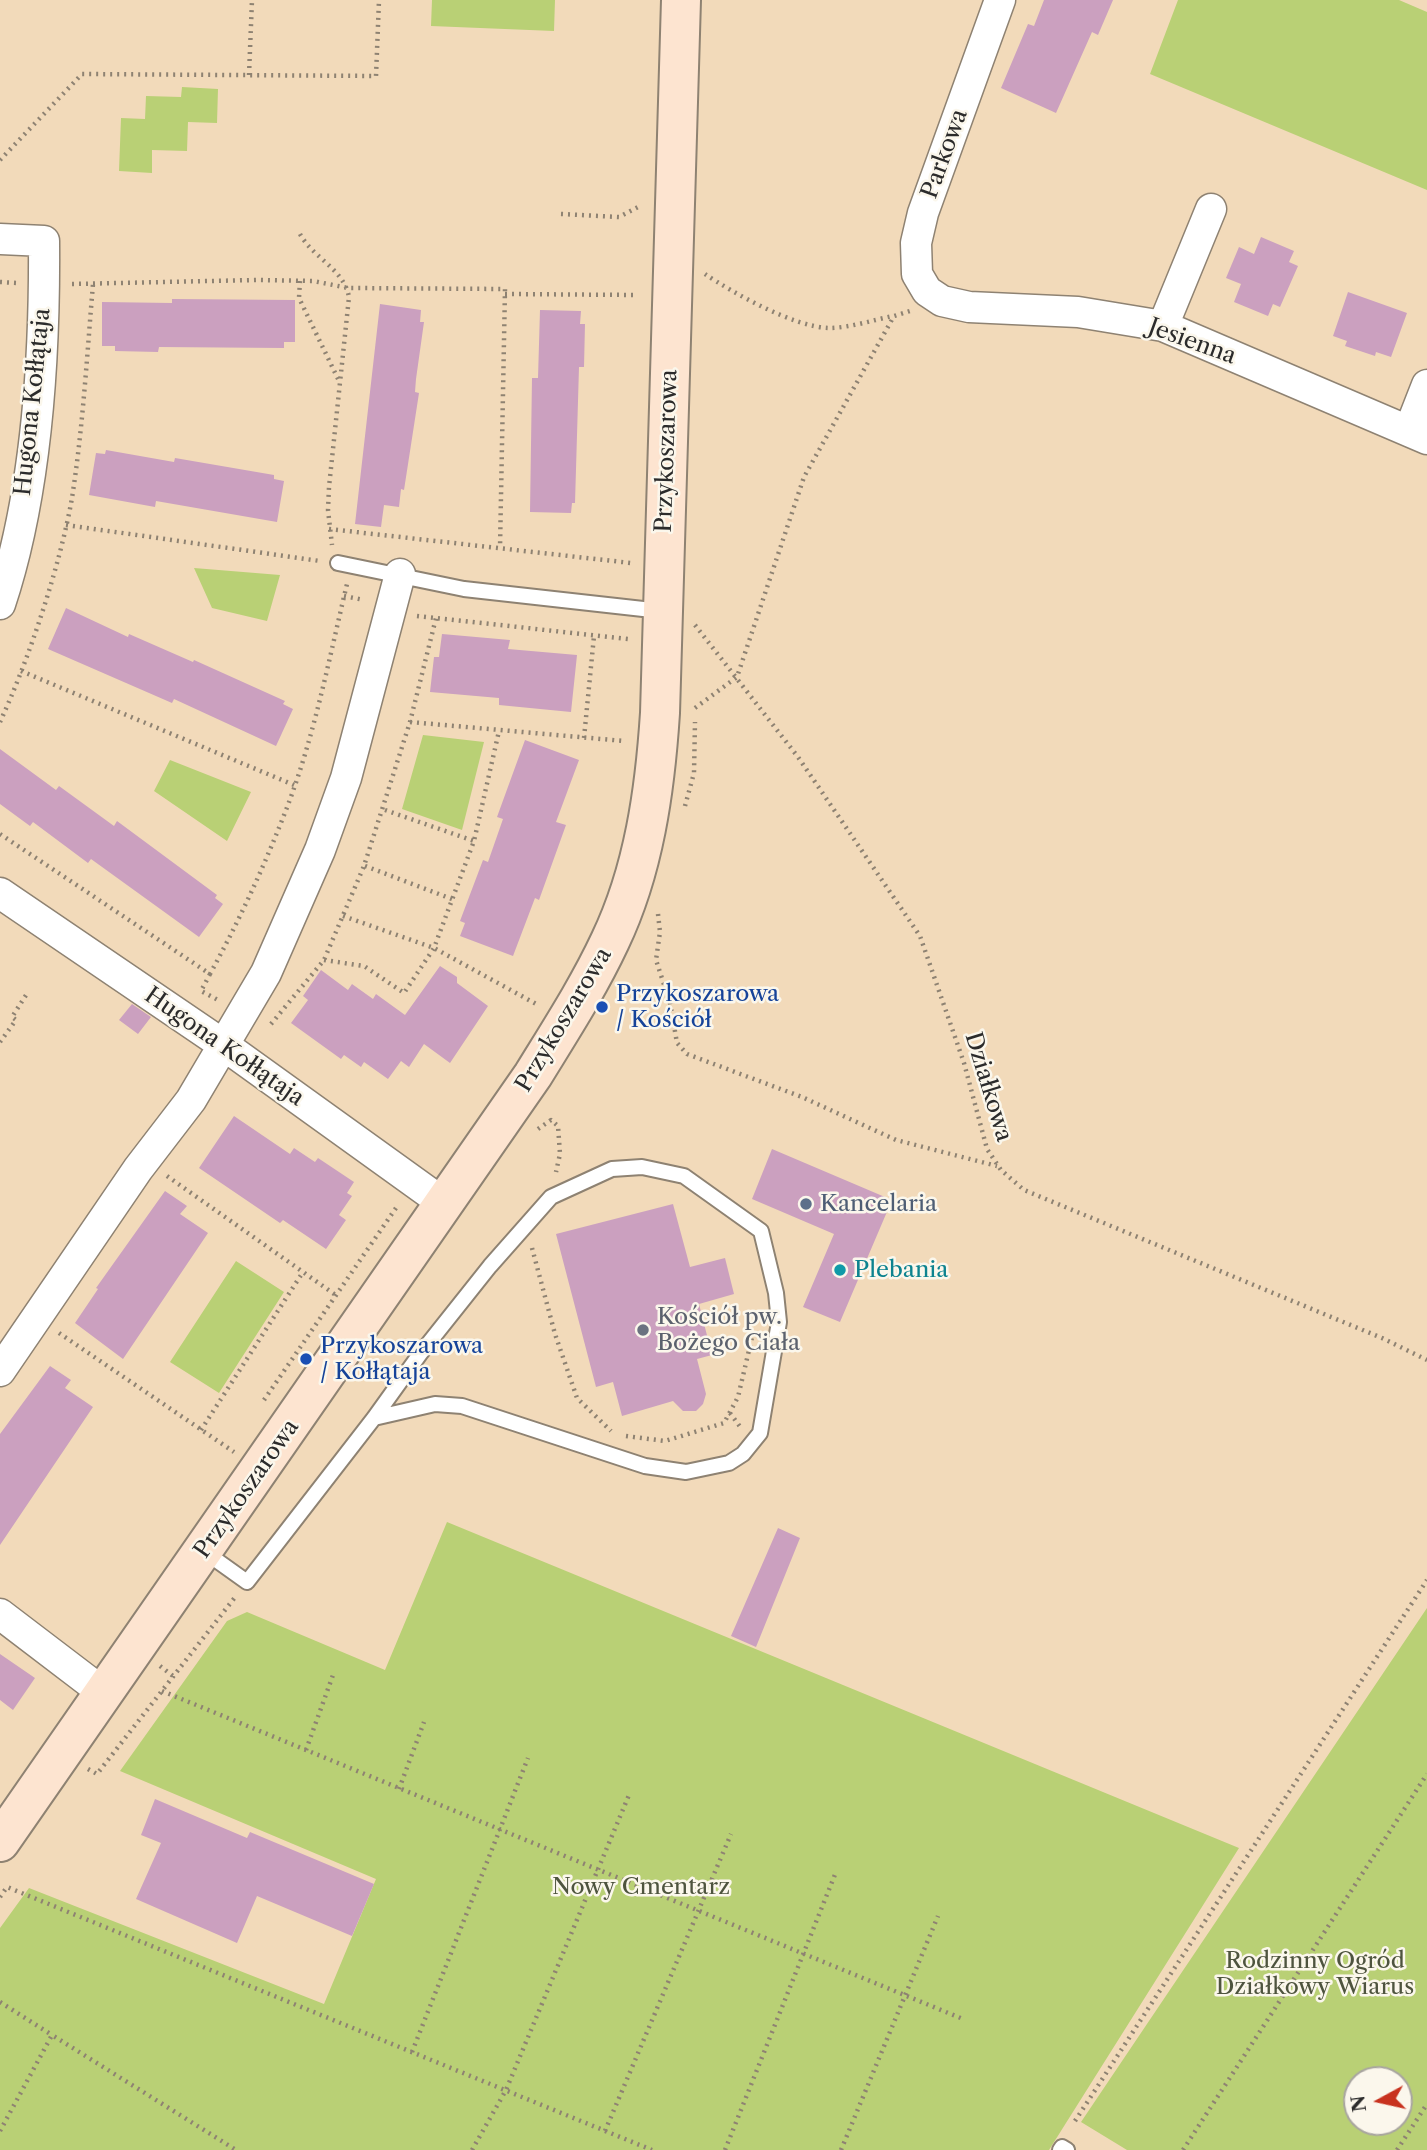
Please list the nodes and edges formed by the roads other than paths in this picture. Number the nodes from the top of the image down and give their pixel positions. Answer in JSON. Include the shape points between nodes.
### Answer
{"nodes":[{"id":1,"x":681,"y":0,"type":"edge"},
{"id":2,"x":1000,"y":0,"type":"edge"},
{"id":3,"x":1210,"y":209,"type":"dead end"},
{"id":4,"x":0,"y":239,"type":"edge"},
{"id":5,"x":942,"y":302,"type":"joint"},
{"id":6,"x":1163,"y":326,"type":"junction"},
{"id":7,"x":1427,"y":385,"type":"edge"},
{"id":8,"x":1418,"y":435,"type":"edge"},
{"id":9,"x":345,"y":564,"type":"road end"},
{"id":10,"x":400,"y":574,"type":"junction"},
{"id":11,"x":0,"y":604,"type":"edge"},
{"id":12,"x":655,"y":613,"type":"junction"},
{"id":13,"x":0,"y":893,"type":"edge"},
{"id":14,"x":225,"y":1046,"type":"junction"},
{"id":15,"x":431,"y":1195,"type":"junction"},
{"id":16,"x":0,"y":1371,"type":"edge"},
{"id":17,"x":374,"y":1418,"type":"junction"},
{"id":18,"x":204,"y":1551,"type":"junction"},
{"id":19,"x":0,"y":1615,"type":"edge"},
{"id":20,"x":105,"y":1694,"type":"junction"},
{"id":21,"x":0,"y":1843,"type":"edge"},
{"id":22,"x":1060,"y":2150,"type":"edge"},
{"id":23,"x":1067,"y":2150,"type":"edge"}],
"edges":[{"from":1,"to":12,"type":"street","name":"Przykoszarowa","via":[[652,203],[672,250]]},
{"from":2,"to":5,"type":"street","name":"Parkowa","via":[[916,243],[916,274],[927,291]]},
{"from":3,"to":6,"type":"street"},
{"from":4,"to":11,"type":"street","name":"Hugona Kołłątaja","via":[[44,241],[27,485]]},
{"from":5,"to":6,"type":"street","name":"Jesienna","via":[[1078,312]]},
{"from":6,"to":8,"type":"street","name":"Jesienna"},
{"from":7,"to":8,"type":"street"},
{"from":9,"to":10,"type":"lane"},
{"from":10,"to":12,"type":"lane","via":[[464,589]]},
{"from":10,"to":14,"type":"street","via":[[346,778],[320,850],[267,973]]},
{"from":12,"to":15,"type":"street","name":"Przykoszarowa","via":[[660,713],[654,780],[626,899],[593,975],[533,1075]]},
{"from":13,"to":14,"type":"street","name":"Hugona Kołłątaja"},
{"from":14,"to":15,"type":"street","name":"Hugona Kołłątaja"},
{"from":14,"to":16,"type":"street"},
{"from":15,"to":18,"type":"street","name":"Przykoszarowa"},
{"from":17,"to":17,"type":"lane","via":[[526,1223],[551,1197],[569,1187],[612,1169],[642,1167],[684,1176],[761,1231],[779,1322],[760,1433],[729,1463],[686,1472],[645,1466],[462,1406],[435,1404]]},
{"from":17,"to":18,"type":"lane","via":[[247,1582]]},
{"from":18,"to":20,"type":"street","name":"Przykoszarowa"},
{"from":19,"to":20,"type":"street"},
{"from":20,"to":21,"type":"street","name":"Przykoszarowa"},
{"from":22,"to":23,"type":"lane"}]}
